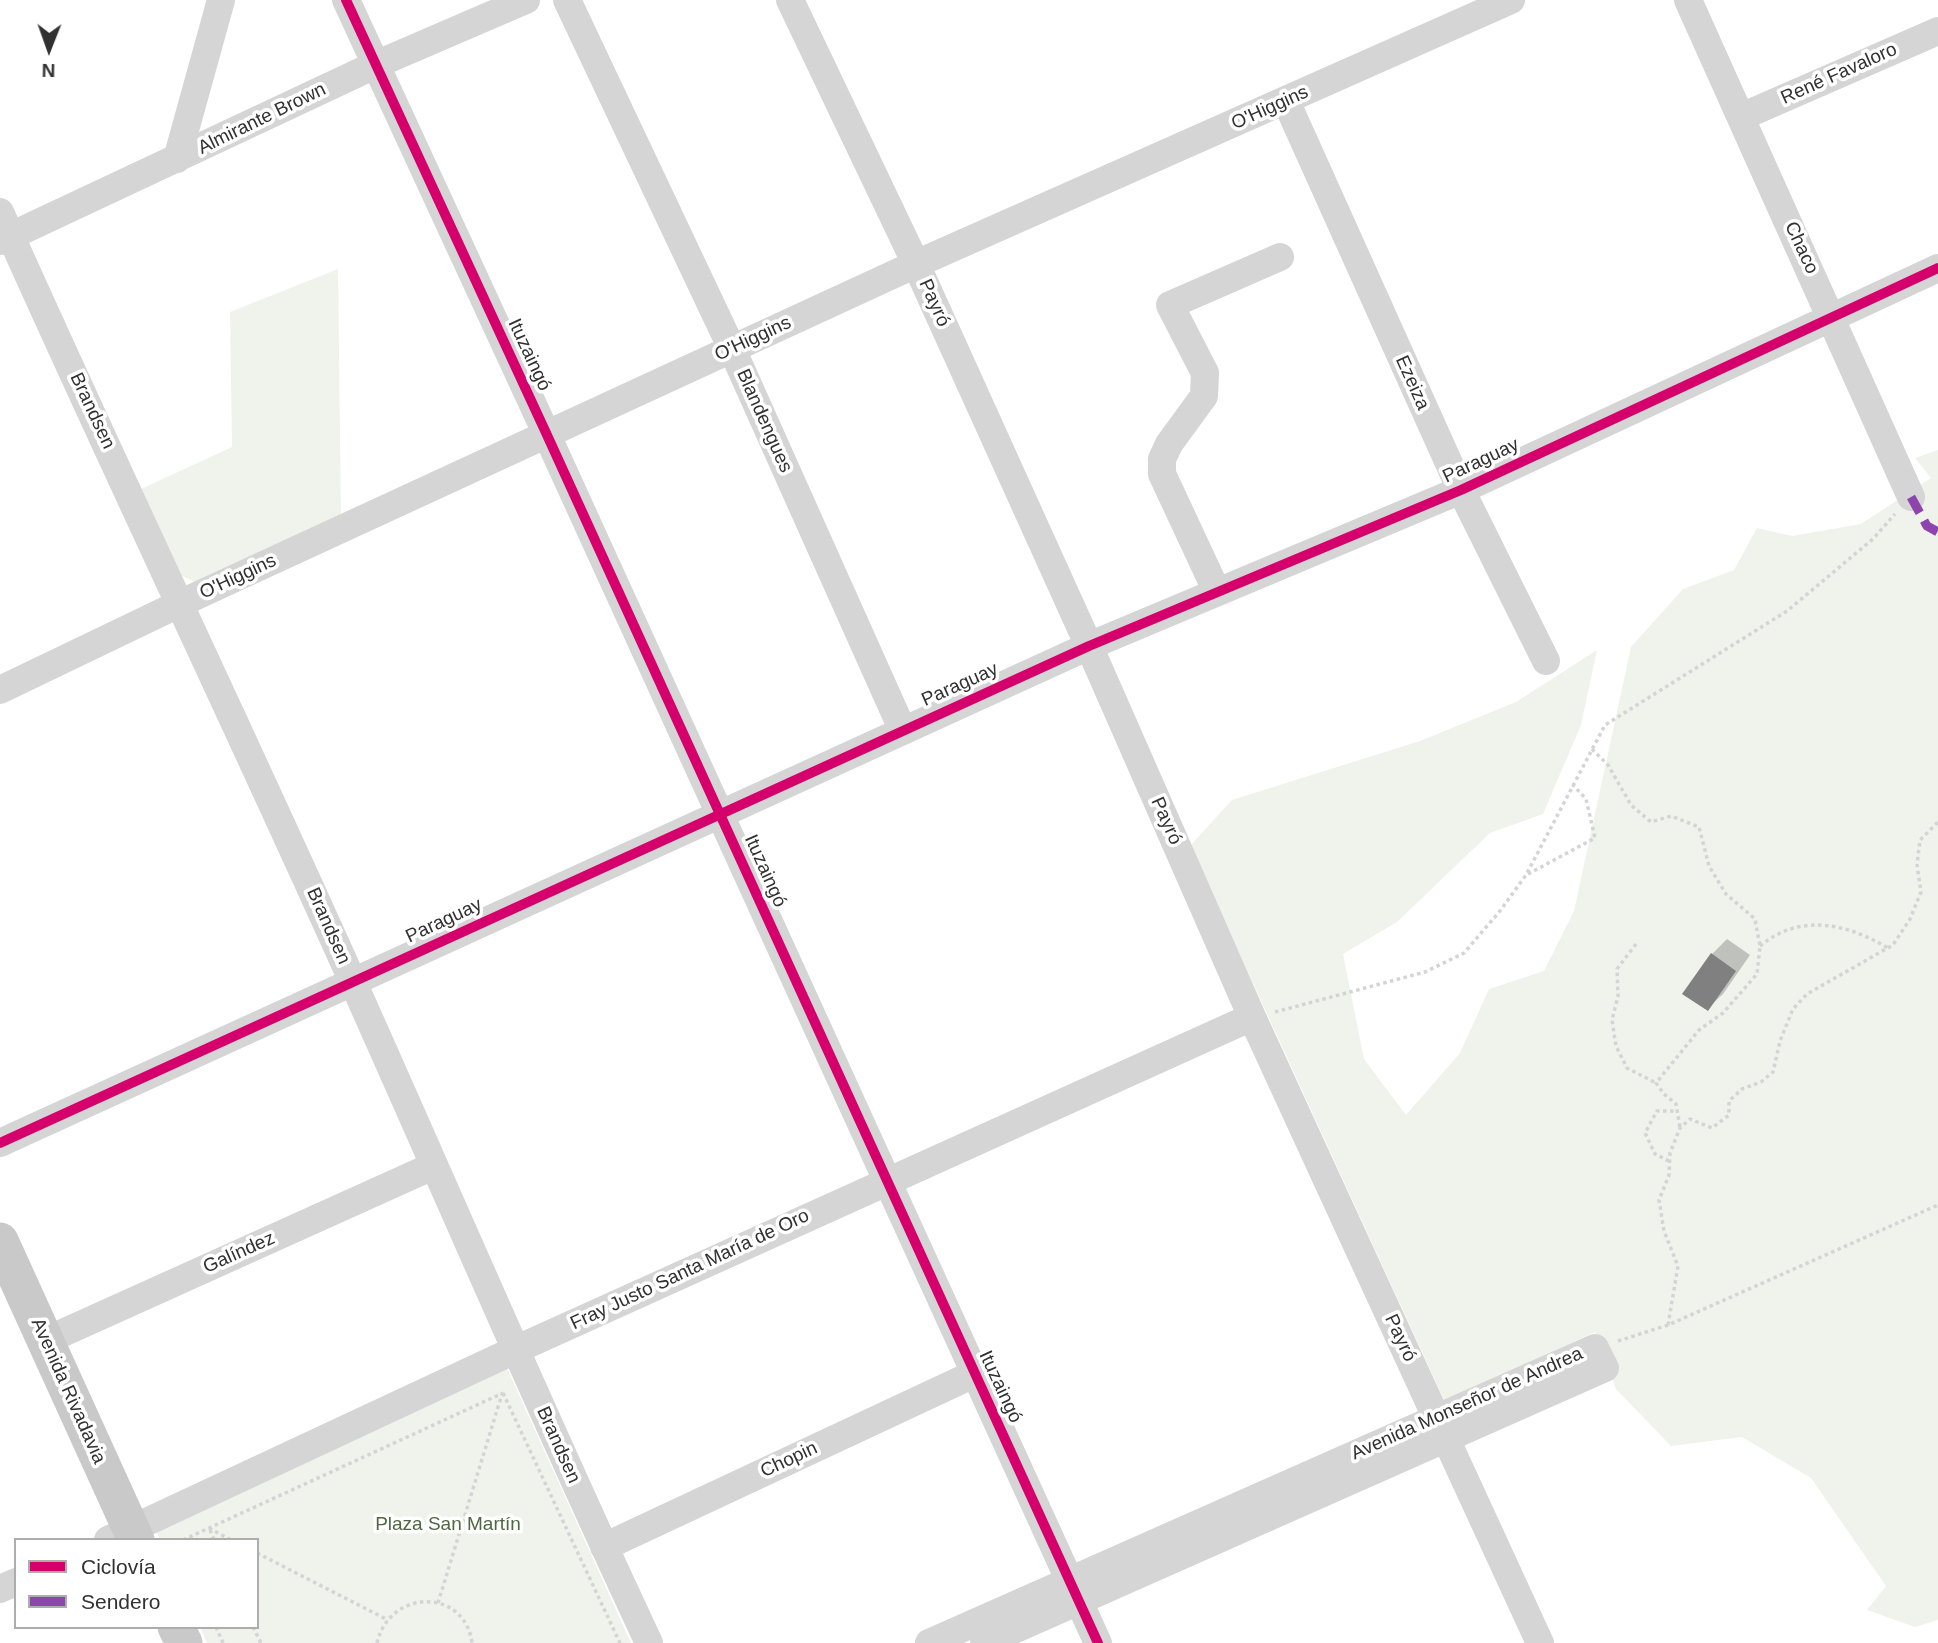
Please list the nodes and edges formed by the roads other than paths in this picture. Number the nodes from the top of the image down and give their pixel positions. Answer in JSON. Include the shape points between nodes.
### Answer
{"nodes":[{"id":1,"x":221,"y":0,"type":"edge"},
{"id":2,"x":346,"y":0,"type":"edge"},
{"id":3,"x":526,"y":0,"type":"edge"},
{"id":4,"x":567,"y":0,"type":"edge"},
{"id":5,"x":790,"y":0,"type":"edge"},
{"id":6,"x":1511,"y":0,"type":"edge"},
{"id":7,"x":1688,"y":0,"type":"edge"},
{"id":8,"x":1938,"y":31,"type":"edge"},
{"id":9,"x":375,"y":65,"type":"junction"},
{"id":10,"x":1286,"y":101,"type":"junction"},
{"id":11,"x":1741,"y":117,"type":"junction"},
{"id":12,"x":177,"y":159,"type":"junction"},
{"id":13,"x":4,"y":230,"type":"edge"},
{"id":14,"x":1280,"y":257,"type":"dead end"},
{"id":15,"x":916,"y":264,"type":"junction"},
{"id":16,"x":1938,"y":268,"type":"edge"},
{"id":17,"x":1832,"y":316,"type":"junction"},
{"id":18,"x":732,"y":349,"type":"junction"},
{"id":19,"x":547,"y":435,"type":"junction"},
{"id":20,"x":1461,"y":490,"type":"junction"},
{"id":21,"x":1911,"y":496,"type":"road end"},
{"id":22,"x":1217,"y":592,"type":"junction"},
{"id":23,"x":181,"y":604,"type":"junction"},
{"id":24,"x":1089,"y":646,"type":"junction"},
{"id":25,"x":1546,"y":660,"type":"dead end"},
{"id":26,"x":0,"y":690,"type":"edge"},
{"id":27,"x":903,"y":731,"type":"junction"},
{"id":28,"x":720,"y":814,"type":"junction"},
{"id":29,"x":353,"y":982,"type":"junction"},
{"id":30,"x":1252,"y":1017,"type":"junction"},
{"id":31,"x":0,"y":1143,"type":"edge"},
{"id":32,"x":433,"y":1166,"type":"junction"},
{"id":33,"x":886,"y":1181,"type":"junction"},
{"id":34,"x":0,"y":1241,"type":"edge"},
{"id":35,"x":45,"y":1341,"type":"junction"},
{"id":36,"x":1595,"y":1348,"type":"road end"},
{"id":37,"x":515,"y":1350,"type":"junction"},
{"id":38,"x":974,"y":1374,"type":"junction"},
{"id":39,"x":1441,"y":1427,"type":"junction"},
{"id":40,"x":125,"y":1536,"type":"edge"},
{"id":41,"x":604,"y":1547,"type":"junction"},
{"id":42,"x":1074,"y":1591,"type":"junction"},
{"id":43,"x":649,"y":1643,"type":"edge"},
{"id":44,"x":929,"y":1643,"type":"edge"},
{"id":45,"x":984,"y":1643,"type":"edge"},
{"id":46,"x":1098,"y":1643,"type":"edge"},
{"id":47,"x":1540,"y":1643,"type":"edge"}],
"edges":[{"from":1,"to":12,"type":"street"},
{"from":2,"to":9,"type":"street","name":"Ituzaingó"},
{"from":3,"to":9,"type":"street","name":"Almirante Brown"},
{"from":4,"to":18,"type":"street","name":"Blandengues"},
{"from":5,"to":15,"type":"street","name":"Payró"},
{"from":6,"to":10,"type":"street","name":"O'Higgins"},
{"from":7,"to":11,"type":"street","name":"Chaco"},
{"from":8,"to":11,"type":"street","name":"René Favaloro"},
{"from":9,"to":12,"type":"street","name":"Almirante Brown"},
{"from":9,"to":19,"type":"street","name":"Ituzaingó"},
{"from":10,"to":15,"type":"street","name":"O'Higgins"},
{"from":10,"to":20,"type":"street","name":"Ezeiza"},
{"from":11,"to":17,"type":"street","name":"Chaco"},
{"from":12,"to":13,"type":"street","name":"Almirante Brown"},
{"from":13,"to":23,"type":"street","name":"Brandsen"},
{"from":14,"to":22,"type":"street","via":[[1170,305],[1205,373],[1204,396],[1169,444],[1162,474]]},
{"from":15,"to":18,"type":"street","name":"O'Higgins"},
{"from":15,"to":24,"type":"street","name":"Payró"},
{"from":16,"to":17,"type":"street","name":"Paraguay"},
{"from":17,"to":20,"type":"street","name":"Paraguay"},
{"from":17,"to":21,"type":"street","name":"Chaco"},
{"from":18,"to":19,"type":"street","name":"O'Higgins"},
{"from":18,"to":27,"type":"street","name":"Blandengues"},
{"from":19,"to":23,"type":"street","name":"O'Higgins"},
{"from":19,"to":28,"type":"street","name":"Ituzaingó"},
{"from":20,"to":22,"type":"street","name":"Paraguay"},
{"from":20,"to":25,"type":"street","name":"Ezeiza"},
{"from":22,"to":24,"type":"street","name":"Paraguay"},
{"from":23,"to":26,"type":"street","name":"O'Higgins"},
{"from":23,"to":29,"type":"street","name":"Brandsen"},
{"from":24,"to":27,"type":"street","name":"Paraguay"},
{"from":24,"to":30,"type":"street","name":"Payró"},
{"from":27,"to":28,"type":"street","name":"Paraguay"},
{"from":28,"to":29,"type":"street","name":"Paraguay"},
{"from":28,"to":33,"type":"street","name":"Ituzaingó"},
{"from":29,"to":31,"type":"street","name":"Paraguay"},
{"from":29,"to":32,"type":"street","name":"Brandsen"},
{"from":30,"to":33,"type":"street","name":"Fray Justo Santa María de Oro"},
{"from":30,"to":39,"type":"street","name":"Payró"},
{"from":32,"to":35,"type":"street","name":"Galíndez"},
{"from":32,"to":37,"type":"street","name":"Brandsen"},
{"from":33,"to":37,"type":"street","name":"Fray Justo Santa María de Oro"},
{"from":33,"to":38,"type":"street","name":"Ituzaingó"},
{"from":34,"to":35,"type":"main road","name":"Avenida Rivadavia"},
{"from":35,"to":40,"type":"main road","name":"Avenida Rivadavia"},
{"from":36,"to":39,"type":"street","name":"Avenida Monseñor de Andrea","via":[[1605,1368]]},
{"from":37,"to":40,"type":"street","name":"Fray Justo Santa María de Oro"},
{"from":37,"to":41,"type":"street","name":"Brandsen"},
{"from":38,"to":41,"type":"street","name":"Chopin"},
{"from":38,"to":42,"type":"street","name":"Ituzaingó"},
{"from":39,"to":42,"type":"street","name":"Avenida Monseñor de Andrea"},
{"from":39,"to":47,"type":"street","name":"Payró"},
{"from":41,"to":43,"type":"street","name":"Brandsen"},
{"from":42,"to":44,"type":"street","name":"Avenida Monseñor de Andrea"},
{"from":42,"to":45,"type":"street","name":"Avenida Monseñor de Andrea"},
{"from":42,"to":46,"type":"street","name":"Ituzaingó"}]}
